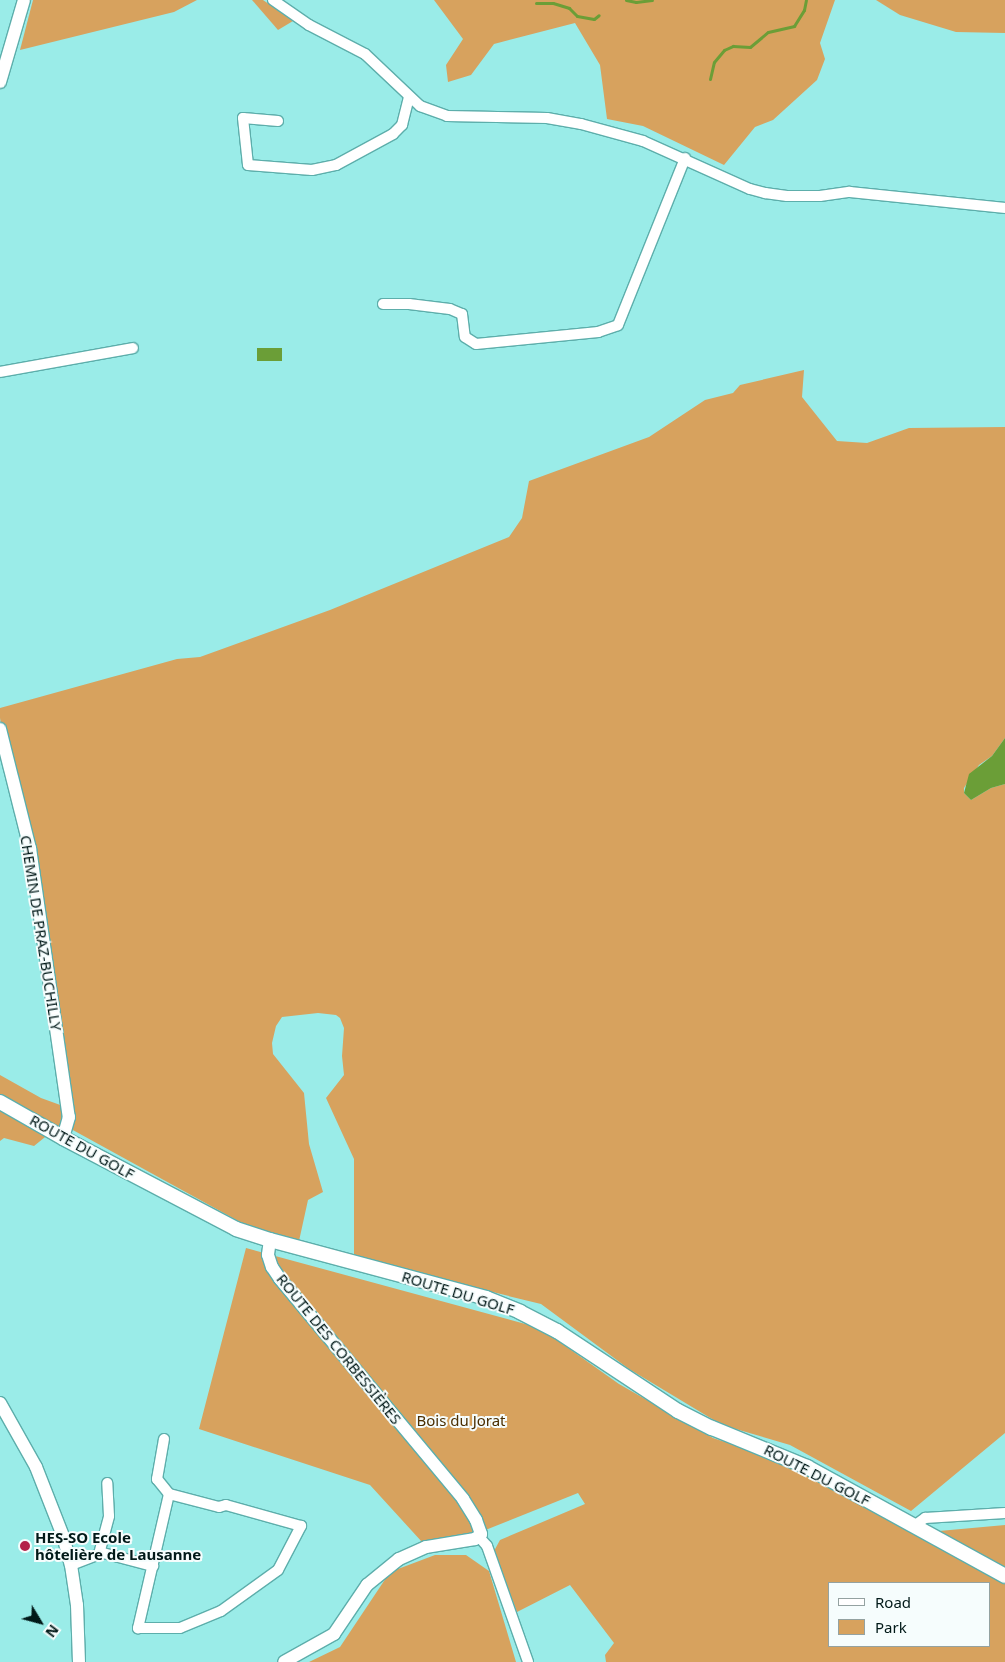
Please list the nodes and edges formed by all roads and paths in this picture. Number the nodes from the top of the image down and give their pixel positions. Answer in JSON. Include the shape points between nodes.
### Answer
{"nodes":[{"id":1,"x":24,"y":0,"type":"edge"},
{"id":2,"x":273,"y":0,"type":"edge"},
{"id":3,"x":2,"y":66,"type":"edge"},
{"id":4,"x":0,"y":82,"type":"edge"},
{"id":5,"x":409,"y":97,"type":"junction"},
{"id":6,"x":278,"y":121,"type":"dead end"},
{"id":7,"x":685,"y":158,"type":"junction"},
{"id":8,"x":1005,"y":208,"type":"edge"},
{"id":9,"x":383,"y":304,"type":"dead end"},
{"id":10,"x":133,"y":348,"type":"dead end"},
{"id":11,"x":0,"y":372,"type":"edge"},
{"id":12,"x":0,"y":729,"type":"edge"},
{"id":13,"x":0,"y":1102,"type":"edge"},
{"id":14,"x":62,"y":1138,"type":"junction"},
{"id":15,"x":270,"y":1240,"type":"junction"},
{"id":16,"x":0,"y":1403,"type":"edge"},
{"id":17,"x":164,"y":1439,"type":"dead end"},
{"id":18,"x":107,"y":1483,"type":"dead end"},
{"id":19,"x":169,"y":1494,"type":"junction"},
{"id":20,"x":1005,"y":1513,"type":"edge"},
{"id":21,"x":914,"y":1526,"type":"junction"},
{"id":22,"x":479,"y":1537,"type":"junction"},
{"id":23,"x":99,"y":1554,"type":"junction"},
{"id":24,"x":71,"y":1565,"type":"junction"},
{"id":25,"x":153,"y":1566,"type":"junction"},
{"id":26,"x":1005,"y":1576,"type":"edge"},
{"id":27,"x":79,"y":1662,"type":"edge"},
{"id":28,"x":284,"y":1662,"type":"edge"},
{"id":29,"x":528,"y":1662,"type":"edge"}],
"edges":[{"from":1,"to":3,"type":"street"},
{"from":2,"to":5,"type":"street","via":[[309,25],[365,54]]},
{"from":3,"to":4,"type":"street"},
{"from":5,"to":6,"type":"street","via":[[402,125],[393,134],[336,165],[312,170],[248,165],[243,118]]},
{"from":5,"to":7,"type":"street","via":[[426,109],[447,116],[547,118],[581,124],[643,140]]},
{"from":7,"to":8,"type":"street","via":[[750,188],[787,196],[850,192]]},
{"from":7,"to":9,"type":"street","via":[[618,325],[598,332],[476,344],[465,337],[462,314],[450,308]]},
{"from":10,"to":11,"type":"street"},
{"from":12,"to":14,"type":"street","name":"CHEMIN DE PRAZ-BUCHILLY","via":[[30,848],[68,1117]]},
{"from":13,"to":14,"type":"main road","name":"ROUTE DU GOLF"},
{"from":14,"to":15,"type":"main road","name":"ROUTE DU GOLF","via":[[215,1219]]},
{"from":15,"to":21,"type":"main road","name":"ROUTE DU GOLF","via":[[486,1298],[520,1312],[557,1331],[678,1411],[794,1461]]},
{"from":15,"to":22,"type":"street","name":"ROUTE DES CORBESSIÈRES","via":[[268,1255],[280,1279],[463,1499],[479,1526]]},
{"from":16,"to":24,"type":"street","via":[[48,1494]]},
{"from":17,"to":19,"type":"street","via":[[157,1479]]},
{"from":18,"to":23,"type":"street","via":[[109,1516]]},
{"from":19,"to":25,"type":"street"},
{"from":19,"to":25,"type":"street","via":[[219,1507],[226,1505],[301,1526],[278,1570],[221,1611],[180,1628],[138,1628]]},
{"from":20,"to":21,"type":"street","via":[[925,1518]]},
{"from":21,"to":26,"type":"main road","name":"ROUTE DU GOLF"},
{"from":22,"to":28,"type":"street","via":[[426,1546],[399,1559],[367,1585],[334,1634]]},
{"from":22,"to":29,"type":"street","name":"ROUTE DES CORBESSIÈRES","via":[[487,1546]]},
{"from":23,"to":24,"type":"street"},
{"from":23,"to":25,"type":"street","via":[[103,1552]]},
{"from":24,"to":27,"type":"street","via":[[79,1622]]}]}
